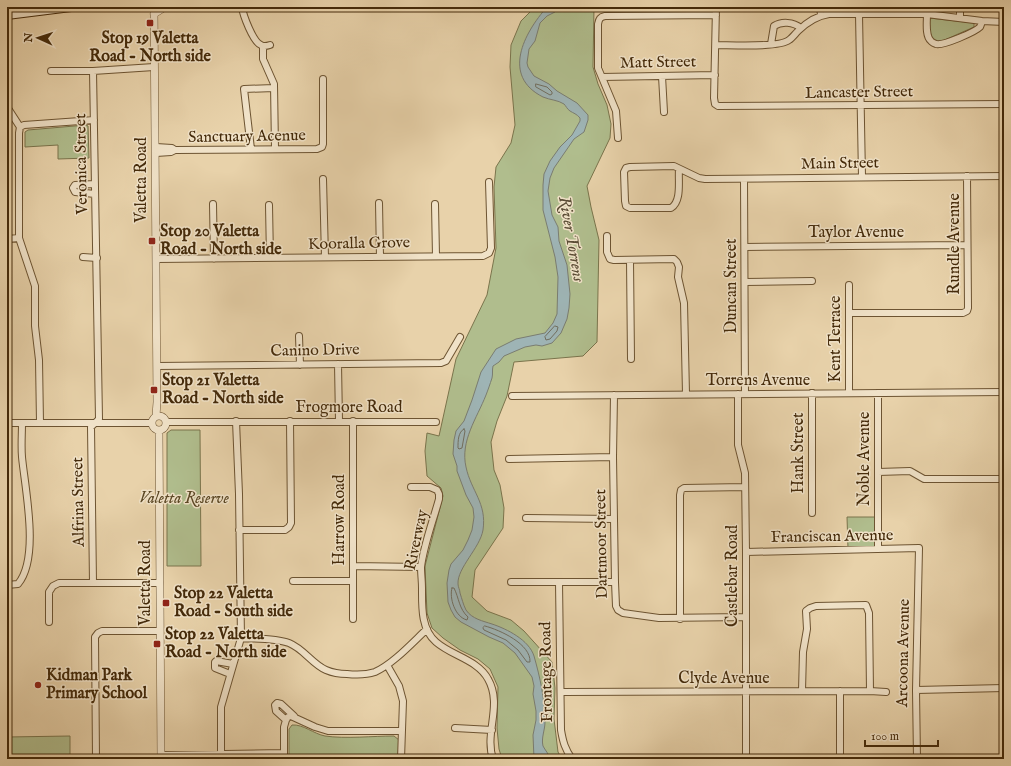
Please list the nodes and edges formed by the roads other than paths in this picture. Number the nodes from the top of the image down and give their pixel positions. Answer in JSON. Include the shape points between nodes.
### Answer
{"nodes":[{"id":1,"x":69,"y":7,"type":"edge"},
{"id":2,"x":165,"y":7,"type":"edge"},
{"id":3,"x":242,"y":7,"type":"edge"},
{"id":4,"x":716,"y":7,"type":"edge"},
{"id":5,"x":820,"y":7,"type":"edge"},
{"id":6,"x":960,"y":7,"type":"edge"},
{"id":7,"x":154,"y":11,"type":"edge"},
{"id":8,"x":859,"y":14,"type":"junction"},
{"id":9,"x":927,"y":14,"type":"junction"},
{"id":10,"x":7,"y":15,"type":"edge"},
{"id":11,"x":716,"y":15,"type":"junction"},
{"id":12,"x":821,"y":15,"type":"junction"},
{"id":13,"x":960,"y":18,"type":"junction"},
{"id":14,"x":982,"y":22,"type":"junction"},
{"id":15,"x":1004,"y":22,"type":"edge"},
{"id":16,"x":801,"y":28,"type":"junction"},
{"id":17,"x":771,"y":44,"type":"junction"},
{"id":18,"x":270,"y":45,"type":"dead end"},
{"id":19,"x":716,"y":45,"type":"junction"},
{"id":20,"x":263,"y":46,"type":"junction"},
{"id":21,"x":154,"y":67,"type":"junction"},
{"id":22,"x":50,"y":71,"type":"dead end"},
{"id":23,"x":93,"y":71,"type":"junction"},
{"id":24,"x":715,"y":75,"type":"junction"},
{"id":25,"x":662,"y":76,"type":"junction"},
{"id":26,"x":602,"y":77,"type":"junction"},
{"id":27,"x":323,"y":79,"type":"dead end"},
{"id":28,"x":274,"y":88,"type":"junction"},
{"id":29,"x":1004,"y":104,"type":"edge"},
{"id":30,"x":861,"y":106,"type":"junction"},
{"id":31,"x":9,"y":110,"type":"dead end"},
{"id":32,"x":664,"y":112,"type":"dead end"},
{"id":33,"x":94,"y":120,"type":"junction"},
{"id":34,"x":20,"y":127,"type":"junction"},
{"id":35,"x":618,"y":138,"type":"dead end"},
{"id":36,"x":251,"y":149,"type":"junction"},
{"id":37,"x":275,"y":149,"type":"junction"},
{"id":38,"x":156,"y":150,"type":"junction"},
{"id":39,"x":679,"y":169,"type":"junction"},
{"id":40,"x":967,"y":176,"type":"junction"},
{"id":41,"x":1004,"y":176,"type":"edge"},
{"id":42,"x":862,"y":177,"type":"junction"},
{"id":43,"x":323,"y":179,"type":"dead end"},
{"id":44,"x":744,"y":179,"type":"junction"},
{"id":45,"x":490,"y":182,"type":"dead end"},
{"id":46,"x":95,"y":184,"type":"junction"},
{"id":47,"x":95,"y":194,"type":"junction"},
{"id":48,"x":379,"y":203,"type":"dead end"},
{"id":49,"x":213,"y":204,"type":"dead end"},
{"id":50,"x":435,"y":204,"type":"dead end"},
{"id":51,"x":269,"y":205,"type":"dead end"},
{"id":52,"x":607,"y":236,"type":"dead end"},
{"id":53,"x":19,"y":238,"type":"junction"},
{"id":54,"x":7,"y":239,"type":"edge"},
{"id":55,"x":967,"y":245,"type":"junction"},
{"id":56,"x":745,"y":247,"type":"junction"},
{"id":57,"x":436,"y":256,"type":"junction"},
{"id":58,"x":83,"y":257,"type":"dead end"},
{"id":59,"x":325,"y":257,"type":"junction"},
{"id":60,"x":380,"y":257,"type":"junction"},
{"id":61,"x":97,"y":258,"type":"junction"},
{"id":62,"x":270,"y":258,"type":"junction"},
{"id":63,"x":156,"y":259,"type":"junction"},
{"id":64,"x":214,"y":259,"type":"junction"},
{"id":65,"x":630,"y":260,"type":"junction"},
{"id":66,"x":812,"y":281,"type":"dead end"},
{"id":67,"x":745,"y":282,"type":"junction"},
{"id":68,"x":849,"y":285,"type":"dead end"},
{"id":69,"x":849,"y":313,"type":"junction"},
{"id":70,"x":299,"y":336,"type":"dead end"},
{"id":71,"x":460,"y":337,"type":"dead end"},
{"id":72,"x":631,"y":359,"type":"dead end"},
{"id":73,"x":338,"y":364,"type":"junction"},
{"id":74,"x":300,"y":365,"type":"junction"},
{"id":75,"x":157,"y":366,"type":"junction"},
{"id":76,"x":1004,"y":392,"type":"edge"},
{"id":77,"x":812,"y":393,"type":"junction"},
{"id":78,"x":849,"y":393,"type":"junction"},
{"id":79,"x":878,"y":393,"type":"junction"},
{"id":80,"x":686,"y":394,"type":"junction"},
{"id":81,"x":738,"y":394,"type":"junction"},
{"id":82,"x":745,"y":394,"type":"junction"},
{"id":83,"x":614,"y":395,"type":"junction"},
{"id":84,"x":512,"y":396,"type":"dead end"},
{"id":85,"x":158,"y":416,"type":"junction"},
{"id":86,"x":290,"y":421,"type":"junction"},
{"id":87,"x":339,"y":421,"type":"junction"},
{"id":88,"x":353,"y":421,"type":"junction"},
{"id":89,"x":151,"y":422,"type":"junction"},
{"id":90,"x":166,"y":422,"type":"junction"},
{"id":91,"x":236,"y":422,"type":"junction"},
{"id":92,"x":436,"y":422,"type":"dead end"},
{"id":93,"x":22,"y":423,"type":"junction"},
{"id":94,"x":40,"y":423,"type":"junction"},
{"id":95,"x":95,"y":423,"type":"junction"},
{"id":96,"x":7,"y":424,"type":"edge"},
{"id":97,"x":159,"y":430,"type":"junction"},
{"id":98,"x":613,"y":457,"type":"junction"},
{"id":99,"x":509,"y":459,"type":"dead end"},
{"id":100,"x":878,"y":472,"type":"junction"},
{"id":101,"x":1004,"y":479,"type":"edge"},
{"id":102,"x":410,"y":487,"type":"dead end"},
{"id":103,"x":745,"y":487,"type":"junction"},
{"id":104,"x":812,"y":512,"type":"dead end"},
{"id":105,"x":526,"y":518,"type":"dead end"},
{"id":106,"x":614,"y":519,"type":"junction"},
{"id":107,"x":239,"y":530,"type":"junction"},
{"id":108,"x":878,"y":548,"type":"junction"},
{"id":109,"x":919,"y":548,"type":"joint"},
{"id":110,"x":746,"y":552,"type":"junction"},
{"id":111,"x":353,"y":566,"type":"junction"},
{"id":112,"x":421,"y":567,"type":"junction"},
{"id":113,"x":293,"y":580,"type":"dead end"},
{"id":114,"x":353,"y":580,"type":"junction"},
{"id":115,"x":511,"y":582,"type":"dead end"},
{"id":116,"x":559,"y":582,"type":"junction"},
{"id":117,"x":615,"y":582,"type":"junction"},
{"id":118,"x":93,"y":583,"type":"junction"},
{"id":119,"x":160,"y":583,"type":"junction"},
{"id":120,"x":7,"y":585,"type":"edge"},
{"id":121,"x":746,"y":617,"type":"junction"},
{"id":122,"x":353,"y":619,"type":"dead end"},
{"id":123,"x":680,"y":619,"type":"junction"},
{"id":124,"x":50,"y":622,"type":"dead end"},
{"id":125,"x":427,"y":630,"type":"junction"},
{"id":126,"x":160,"y":631,"type":"junction"},
{"id":127,"x":241,"y":638,"type":"junction"},
{"id":128,"x":233,"y":664,"type":"junction"},
{"id":129,"x":387,"y":664,"type":"junction"},
{"id":130,"x":230,"y":674,"type":"junction"},
{"id":131,"x":1004,"y":688,"type":"edge"},
{"id":132,"x":916,"y":690,"type":"junction"},
{"id":133,"x":802,"y":691,"type":"junction"},
{"id":134,"x":840,"y":691,"type":"junction"},
{"id":135,"x":870,"y":691,"type":"junction"},
{"id":136,"x":561,"y":692,"type":"junction"},
{"id":137,"x":747,"y":692,"type":"junction"},
{"id":138,"x":886,"y":692,"type":"dead end"},
{"id":139,"x":294,"y":716,"type":"junction"},
{"id":140,"x":286,"y":720,"type":"junction"},
{"id":141,"x":455,"y":728,"type":"dead end"},
{"id":142,"x":492,"y":730,"type":"junction"},
{"id":143,"x":402,"y":731,"type":"junction"},
{"id":144,"x":284,"y":756,"type":"edge"},
{"id":145,"x":161,"y":757,"type":"edge"},
{"id":146,"x":221,"y":757,"type":"edge"},
{"id":147,"x":96,"y":759,"type":"edge"},
{"id":148,"x":401,"y":759,"type":"edge"},
{"id":149,"x":493,"y":759,"type":"edge"},
{"id":150,"x":572,"y":759,"type":"edge"},
{"id":151,"x":746,"y":759,"type":"edge"},
{"id":152,"x":840,"y":759,"type":"edge"},
{"id":153,"x":917,"y":759,"type":"edge"}],
"edges":[{"from":1,"to":10,"type":"main road"},
{"from":2,"to":7,"type":"street"},
{"from":3,"to":20,"type":"street","via":[[242,14],[256,42]]},
{"from":4,"to":11,"type":"street"},
{"from":5,"to":12,"type":"street"},
{"from":6,"to":13,"type":"street"},
{"from":7,"to":21,"type":"street","name":"Valetta Road"},
{"from":8,"to":9,"type":"street"},
{"from":8,"to":12,"type":"street"},
{"from":8,"to":30,"type":"street"},
{"from":9,"to":13,"type":"street"},
{"from":9,"to":14,"type":"street","via":[[927,36],[936,44],[977,29]]},
{"from":11,"to":19,"type":"street"},
{"from":11,"to":26,"type":"street","via":[[602,16],[598,24],[598,68]]},
{"from":12,"to":16,"type":"street"},
{"from":13,"to":14,"type":"street"},
{"from":14,"to":15,"type":"street"},
{"from":16,"to":17,"type":"street","via":[[789,40]]},
{"from":16,"to":17,"type":"street","via":[[784,22],[774,26]]},
{"from":17,"to":19,"type":"street"},
{"from":18,"to":20,"type":"street"},
{"from":19,"to":24,"type":"street"},
{"from":20,"to":28,"type":"street","via":[[263,59]]},
{"from":21,"to":23,"type":"street"},
{"from":21,"to":38,"type":"street","name":"Valetta Road"},
{"from":22,"to":23,"type":"street"},
{"from":23,"to":33,"type":"street","name":"Veronica Street"},
{"from":24,"to":25,"type":"street","name":"Matt Street"},
{"from":24,"to":30,"type":"street","name":"Lancaster Street","via":[[715,104],[722,107]]},
{"from":25,"to":26,"type":"street","name":"Matt Street"},
{"from":25,"to":32,"type":"street"},
{"from":26,"to":35,"type":"street","via":[[616,111]]},
{"from":27,"to":37,"type":"street","name":"Sanctuary Acenue","via":[[322,147]]},
{"from":28,"to":36,"type":"street","via":[[244,89]]},
{"from":28,"to":37,"type":"street"},
{"from":29,"to":30,"type":"street","name":"Lancaster Street"},
{"from":30,"to":42,"type":"street"},
{"from":31,"to":34,"type":"street"},
{"from":33,"to":34,"type":"street"},
{"from":33,"to":46,"type":"street","name":"Veronica Street"},
{"from":34,"to":53,"type":"street"},
{"from":36,"to":37,"type":"street","name":"Sanctuary Acenue"},
{"from":36,"to":38,"type":"street","name":"Sanctuary Acenue"},
{"from":38,"to":63,"type":"street","name":"Valetta Road"},
{"from":39,"to":39,"type":"street","name":"Main Street","via":[[676,205],[671,208],[626,206],[626,168],[674,166]]},
{"from":39,"to":44,"type":"street","name":"Main Street","via":[[703,179]]},
{"from":40,"to":41,"type":"street","name":"Main Street"},
{"from":40,"to":42,"type":"street","name":"Main Street"},
{"from":40,"to":55,"type":"street","name":"Rundle Avenue"},
{"from":42,"to":44,"type":"street","name":"Main Street"},
{"from":43,"to":59,"type":"street"},
{"from":44,"to":56,"type":"street","name":"Duncan Street"},
{"from":45,"to":57,"type":"street","name":"Kooralla Grove","via":[[489,252],[483,256]]},
{"from":46,"to":47,"type":"street","name":"Veronica Street"},
{"from":46,"to":47,"type":"street","via":[[75,185],[73,188],[78,193]]},
{"from":47,"to":61,"type":"street","name":"Veronica Street"},
{"from":48,"to":60,"type":"street"},
{"from":49,"to":64,"type":"street"},
{"from":50,"to":57,"type":"street"},
{"from":51,"to":62,"type":"street"},
{"from":52,"to":65,"type":"street","via":[[607,252],[610,258]]},
{"from":53,"to":54,"type":"street"},
{"from":53,"to":94,"type":"street","via":[[35,286]]},
{"from":55,"to":56,"type":"street","name":"Taylor Avenue"},
{"from":55,"to":69,"type":"street","name":"Rundle Avenue","via":[[967,311]]},
{"from":56,"to":67,"type":"street","name":"Duncan Street"},
{"from":57,"to":60,"type":"street","name":"Kooralla Grove"},
{"from":58,"to":61,"type":"street"},
{"from":59,"to":60,"type":"street","name":"Kooralla Grove"},
{"from":59,"to":62,"type":"street","name":"Kooralla Grove"},
{"from":61,"to":95,"type":"street","name":"Veronica Street","via":[[99,420]]},
{"from":62,"to":64,"type":"street","name":"Kooralla Grove"},
{"from":63,"to":64,"type":"street","name":"Kooralla Grove"},
{"from":63,"to":75,"type":"street","name":"Valetta Road"},
{"from":65,"to":72,"type":"street"},
{"from":65,"to":80,"type":"street","via":[[674,259],[677,262],[684,303]]},
{"from":66,"to":67,"type":"street"},
{"from":67,"to":82,"type":"street","name":"Duncan Street"},
{"from":68,"to":69,"type":"street","name":"Kent Terrace"},
{"from":69,"to":78,"type":"street","name":"Kent Terrace"},
{"from":70,"to":74,"type":"street"},
{"from":71,"to":73,"type":"street","name":"Canino Drive","via":[[446,361],[441,363]]},
{"from":73,"to":74,"type":"street","name":"Canino Drive"},
{"from":73,"to":87,"type":"street"},
{"from":74,"to":75,"type":"street","name":"Canino Drive"},
{"from":75,"to":85,"type":"street","name":"Valetta Road"},
{"from":76,"to":79,"type":"street","name":"Torrens Avenue"},
{"from":77,"to":78,"type":"street","name":"Torrens Avenue"},
{"from":77,"to":82,"type":"street","name":"Torrens Avenue"},
{"from":77,"to":104,"type":"street","name":"Hank Street"},
{"from":78,"to":79,"type":"street","name":"Torrens Avenue"},
{"from":79,"to":100,"type":"street","name":"Noble Avenue"},
{"from":80,"to":81,"type":"street","name":"Torrens Avenue"},
{"from":80,"to":83,"type":"street","name":"Torrens Avenue"},
{"from":81,"to":82,"type":"street","name":"Torrens Avenue"},
{"from":81,"to":103,"type":"street","name":"Castlebar Road","via":[[738,445],[745,473]]},
{"from":83,"to":84,"type":"street","name":"Torrens Avenue"},
{"from":83,"to":98,"type":"street","name":"Dartmoor Street"},
{"from":85,"to":89,"type":"street"},
{"from":85,"to":90,"type":"street"},
{"from":86,"to":87,"type":"street","name":"Frogmore Road"},
{"from":86,"to":91,"type":"street","name":"Frogmore Road"},
{"from":86,"to":107,"type":"street","via":[[291,523],[285,530]]},
{"from":87,"to":88,"type":"street","name":"Frogmore Road"},
{"from":88,"to":92,"type":"street","name":"Frogmore Road"},
{"from":88,"to":111,"type":"street","name":"Harrow Road"},
{"from":89,"to":95,"type":"street"},
{"from":89,"to":97,"type":"street","via":[[154,428]]},
{"from":90,"to":91,"type":"street","name":"Frogmore Road"},
{"from":90,"to":97,"type":"street"},
{"from":91,"to":107,"type":"street"},
{"from":93,"to":94,"type":"street"},
{"from":93,"to":96,"type":"street"},
{"from":93,"to":120,"type":"street","via":[[22,456],[29,515],[29,556],[26,570],[18,584]]},
{"from":94,"to":95,"type":"street"},
{"from":95,"to":118,"type":"street","name":"Alfrina Street","via":[[91,427]]},
{"from":97,"to":119,"type":"street","name":"Valetta Road"},
{"from":98,"to":99,"type":"street"},
{"from":98,"to":106,"type":"street","name":"Dartmoor Street"},
{"from":100,"to":101,"type":"street","via":[[910,471],[924,479]]},
{"from":100,"to":108,"type":"street","name":"Noble Avenue"},
{"from":102,"to":112,"type":"street","name":"Riverway","via":[[430,487],[439,494]]},
{"from":103,"to":110,"type":"street","name":"Castlebar Road"},
{"from":103,"to":123,"type":"street","via":[[681,490]]},
{"from":105,"to":106,"type":"street"},
{"from":106,"to":117,"type":"street","name":"Dartmoor Street"},
{"from":107,"to":127,"type":"street"},
{"from":108,"to":109,"type":"street","name":"Franciscan Avenue"},
{"from":108,"to":110,"type":"street","name":"Franciscan Avenue"},
{"from":109,"to":132,"type":"street","name":"Arcoona Avenue"},
{"from":110,"to":121,"type":"street","name":"Castlebar Road"},
{"from":111,"to":112,"type":"street"},
{"from":111,"to":114,"type":"street","name":"Harrow Road"},
{"from":112,"to":125,"type":"street","name":"Riverway","via":[[422,611]]},
{"from":113,"to":114,"type":"street"},
{"from":114,"to":122,"type":"street","name":"Harrow Road"},
{"from":115,"to":116,"type":"street"},
{"from":116,"to":117,"type":"street"},
{"from":116,"to":136,"type":"street","name":"Frontage Road"},
{"from":117,"to":123,"type":"street","name":"Dartmoor Street","via":[[616,606],[622,613]]},
{"from":118,"to":119,"type":"street"},
{"from":118,"to":124,"type":"street","via":[[59,583],[53,586],[49,592]]},
{"from":119,"to":126,"type":"street","name":"Valetta Road"},
{"from":121,"to":123,"type":"street","name":"Dartmoor Street"},
{"from":121,"to":137,"type":"street","name":"Castlebar Road"},
{"from":125,"to":129,"type":"street"},
{"from":125,"to":142,"type":"street","name":"Riverway","via":[[436,642],[480,668],[488,678],[495,701]]},
{"from":126,"to":145,"type":"street","name":"Valetta Road"},
{"from":126,"to":147,"type":"street","via":[[102,631],[95,637]]},
{"from":127,"to":128,"type":"street"},
{"from":127,"to":129,"type":"street","via":[[289,643],[326,670],[339,674],[365,674]]},
{"from":128,"to":130,"type":"street"},
{"from":128,"to":130,"type":"street","via":[[219,660],[215,662],[215,668]]},
{"from":129,"to":143,"type":"street","via":[[404,701]]},
{"from":130,"to":146,"type":"street","via":[[221,707]]},
{"from":131,"to":132,"type":"street"},
{"from":132,"to":153,"type":"street","name":"Arcoona Avenue"},
{"from":133,"to":134,"type":"street","name":"Clyde Avenue"},
{"from":133,"to":135,"type":"street","via":[[806,611],[816,606],[866,605],[869,613]]},
{"from":133,"to":137,"type":"street","name":"Clyde Avenue"},
{"from":134,"to":135,"type":"street","name":"Clyde Avenue"},
{"from":134,"to":152,"type":"street"},
{"from":135,"to":138,"type":"street","name":"Clyde Avenue"},
{"from":136,"to":137,"type":"street","name":"Clyde Avenue"},
{"from":136,"to":150,"type":"street","name":"Frontage Road","via":[[563,742]]},
{"from":137,"to":151,"type":"street","name":"Castlebar Road"},
{"from":139,"to":140,"type":"street"},
{"from":139,"to":140,"type":"street","via":[[277,703],[274,705],[275,709]]},
{"from":139,"to":143,"type":"street","via":[[315,727],[328,730]]},
{"from":140,"to":144,"type":"street"},
{"from":141,"to":142,"type":"street"},
{"from":142,"to":149,"type":"street","name":"Riverway","via":[[490,745]]},
{"from":143,"to":148,"type":"street"},
{"from":144,"to":146,"type":"street"},
{"from":145,"to":146,"type":"street"}]}
